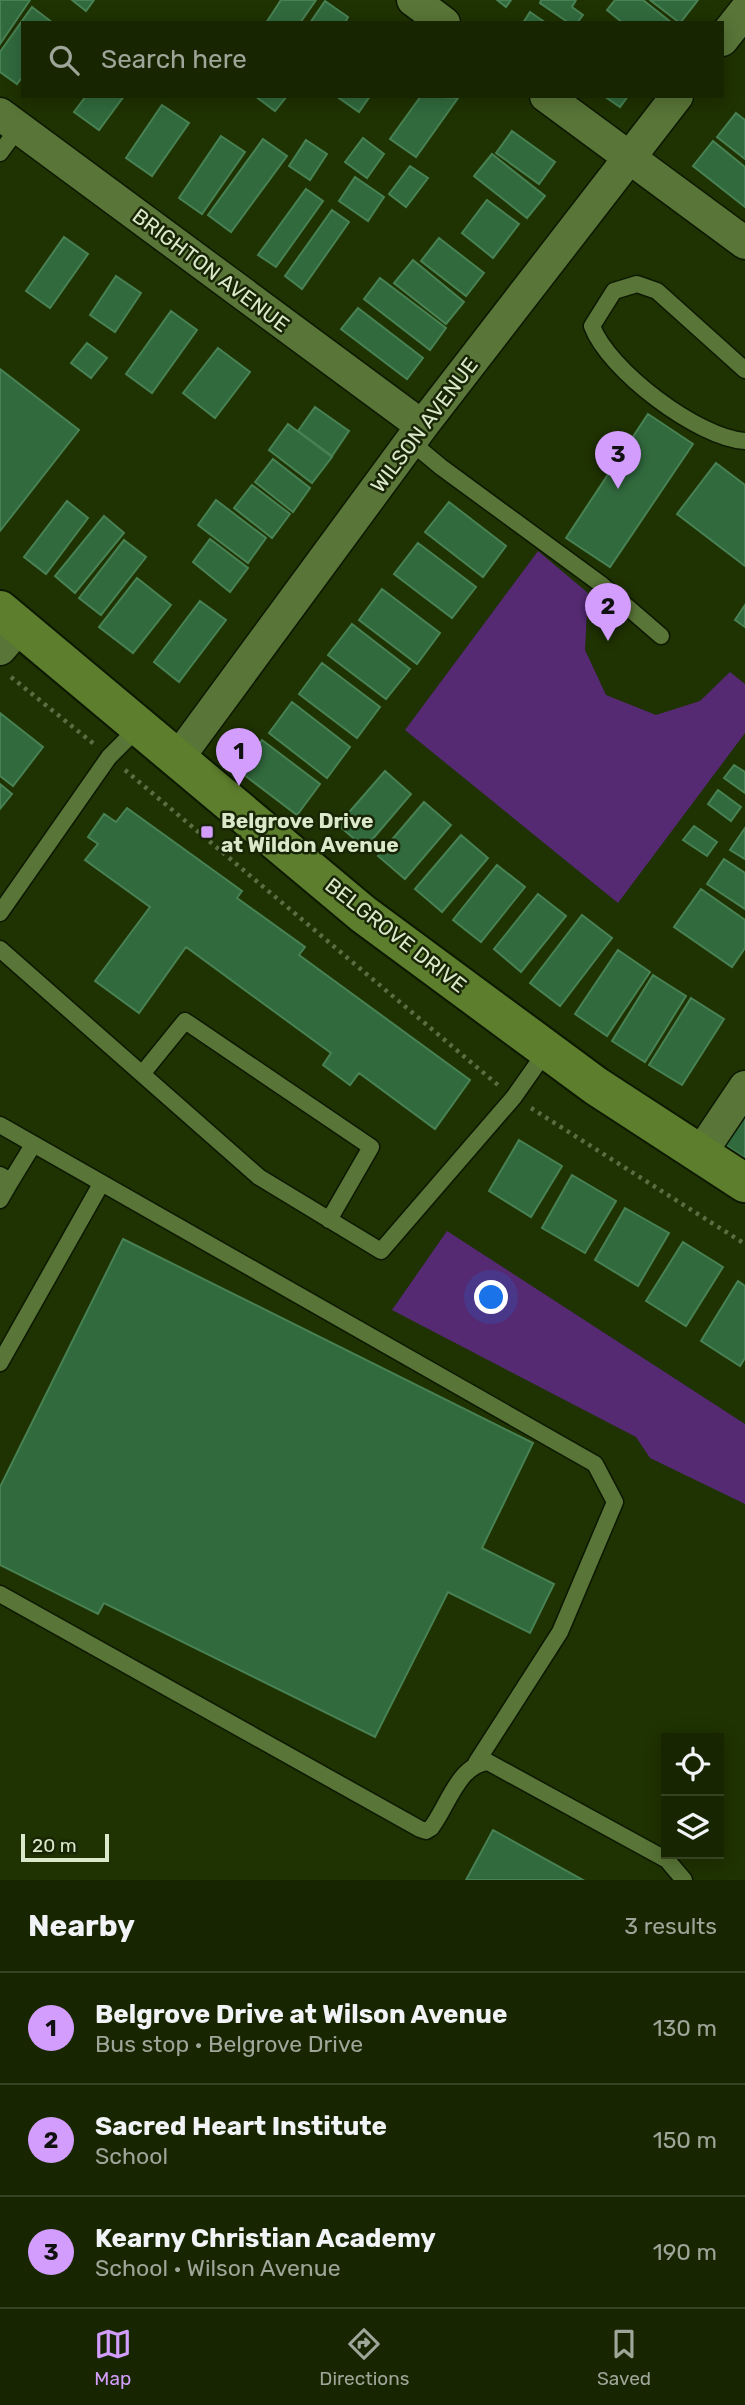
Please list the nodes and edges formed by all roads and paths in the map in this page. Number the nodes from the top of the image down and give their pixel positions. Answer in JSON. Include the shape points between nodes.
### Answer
{"nodes":[{"id":1,"x":413,"y":0,"type":"edge"},
{"id":2,"x":745,"y":11,"type":"edge"},
{"id":3,"x":441,"y":21,"type":"edge"},
{"id":4,"x":724,"y":37,"type":"edge"},
{"id":5,"x":549,"y":98,"type":"edge"},
{"id":6,"x":675,"y":98,"type":"edge"},
{"id":7,"x":10,"y":121,"type":"edge"},
{"id":8,"x":0,"y":153,"type":"edge"},
{"id":9,"x":629,"y":156,"type":"junction"},
{"id":10,"x":745,"y":243,"type":"edge"},
{"id":11,"x":745,"y":370,"type":"edge"},
{"id":12,"x":416,"y":434,"type":"junction"},
{"id":13,"x":745,"y":441,"type":"edge"},
{"id":14,"x":661,"y":636,"type":"dead end"},
{"id":15,"x":8,"y":640,"type":"edge"},
{"id":16,"x":140,"y":726,"type":"junction"},
{"id":17,"x":109,"y":757,"type":"junction"},
{"id":18,"x":178,"y":758,"type":"junction"},
{"id":19,"x":0,"y":913,"type":"edge"},
{"id":20,"x":0,"y":949,"type":"edge"},
{"id":21,"x":547,"y":1051,"type":"junction"},
{"id":22,"x":142,"y":1074,"type":"junction"},
{"id":23,"x":745,"y":1087,"type":"edge"},
{"id":24,"x":514,"y":1097,"type":"junction"},
{"id":25,"x":0,"y":1125,"type":"edge"},
{"id":26,"x":33,"y":1145,"type":"junction"},
{"id":27,"x":700,"y":1154,"type":"junction"},
{"id":28,"x":6,"y":1178,"type":"edge"},
{"id":29,"x":745,"y":1183,"type":"edge"},
{"id":30,"x":101,"y":1184,"type":"junction"},
{"id":31,"x":0,"y":1200,"type":"edge"},
{"id":32,"x":330,"y":1220,"type":"junction"},
{"id":33,"x":745,"y":1244,"type":"edge"},
{"id":34,"x":0,"y":1363,"type":"edge"},
{"id":35,"x":0,"y":1594,"type":"edge"},
{"id":36,"x":476,"y":1763,"type":"junction"},
{"id":37,"x":684,"y":1880,"type":"edge"}],
"edges":[{"from":1,"to":3,"type":"street"},
{"from":2,"to":4,"type":"street"},
{"from":5,"to":9,"type":"street"},
{"from":6,"to":9,"type":"street","name":"WILSON AVENUE"},
{"from":7,"to":8,"type":"lane"},
{"from":7,"to":12,"type":"street","name":"BRIGHTON AVENUE"},
{"from":9,"to":10,"type":"street"},
{"from":9,"to":12,"type":"street","name":"WILSON AVENUE"},
{"from":11,"to":13,"type":"lane","via":[[657,291],[637,284],[614,291],[592,326],[598,342],[630,376],[704,430]]},
{"from":12,"to":14,"type":"lane","via":[[441,467],[602,585]]},
{"from":12,"to":18,"type":"street","name":"WILSON AVENUE"},
{"from":15,"to":16,"type":"street","name":"BELGROVE DRIVE"},
{"from":15,"to":17,"type":"path"},
{"from":16,"to":17,"type":"lane"},
{"from":16,"to":18,"type":"street","name":"BELGROVE DRIVE"},
{"from":17,"to":19,"type":"lane"},
{"from":17,"to":24,"type":"path"},
{"from":18,"to":21,"type":"street","name":"BELGROVE DRIVE","via":[[363,914]]},
{"from":20,"to":22,"type":"lane"},
{"from":21,"to":24,"type":"lane"},
{"from":21,"to":27,"type":"street","name":"BELGROVE DRIVE"},
{"from":22,"to":32,"type":"lane","via":[[259,1177]]},
{"from":22,"to":32,"type":"lane","via":[[185,1021],[371,1147]]},
{"from":23,"to":27,"type":"street"},
{"from":24,"to":32,"type":"lane","via":[[381,1251]]},
{"from":24,"to":33,"type":"path"},
{"from":25,"to":26,"type":"lane"},
{"from":26,"to":28,"type":"lane"},
{"from":26,"to":30,"type":"lane"},
{"from":27,"to":29,"type":"street","name":"BELGROVE DRIVE"},
{"from":28,"to":31,"type":"lane"},
{"from":30,"to":34,"type":"lane"},
{"from":30,"to":36,"type":"lane","via":[[595,1464],[615,1502],[560,1632]]},
{"from":35,"to":36,"type":"lane","via":[[426,1831],[444,1810],[464,1773]]},
{"from":36,"to":37,"type":"lane","via":[[504,1768],[667,1860]]}]}
